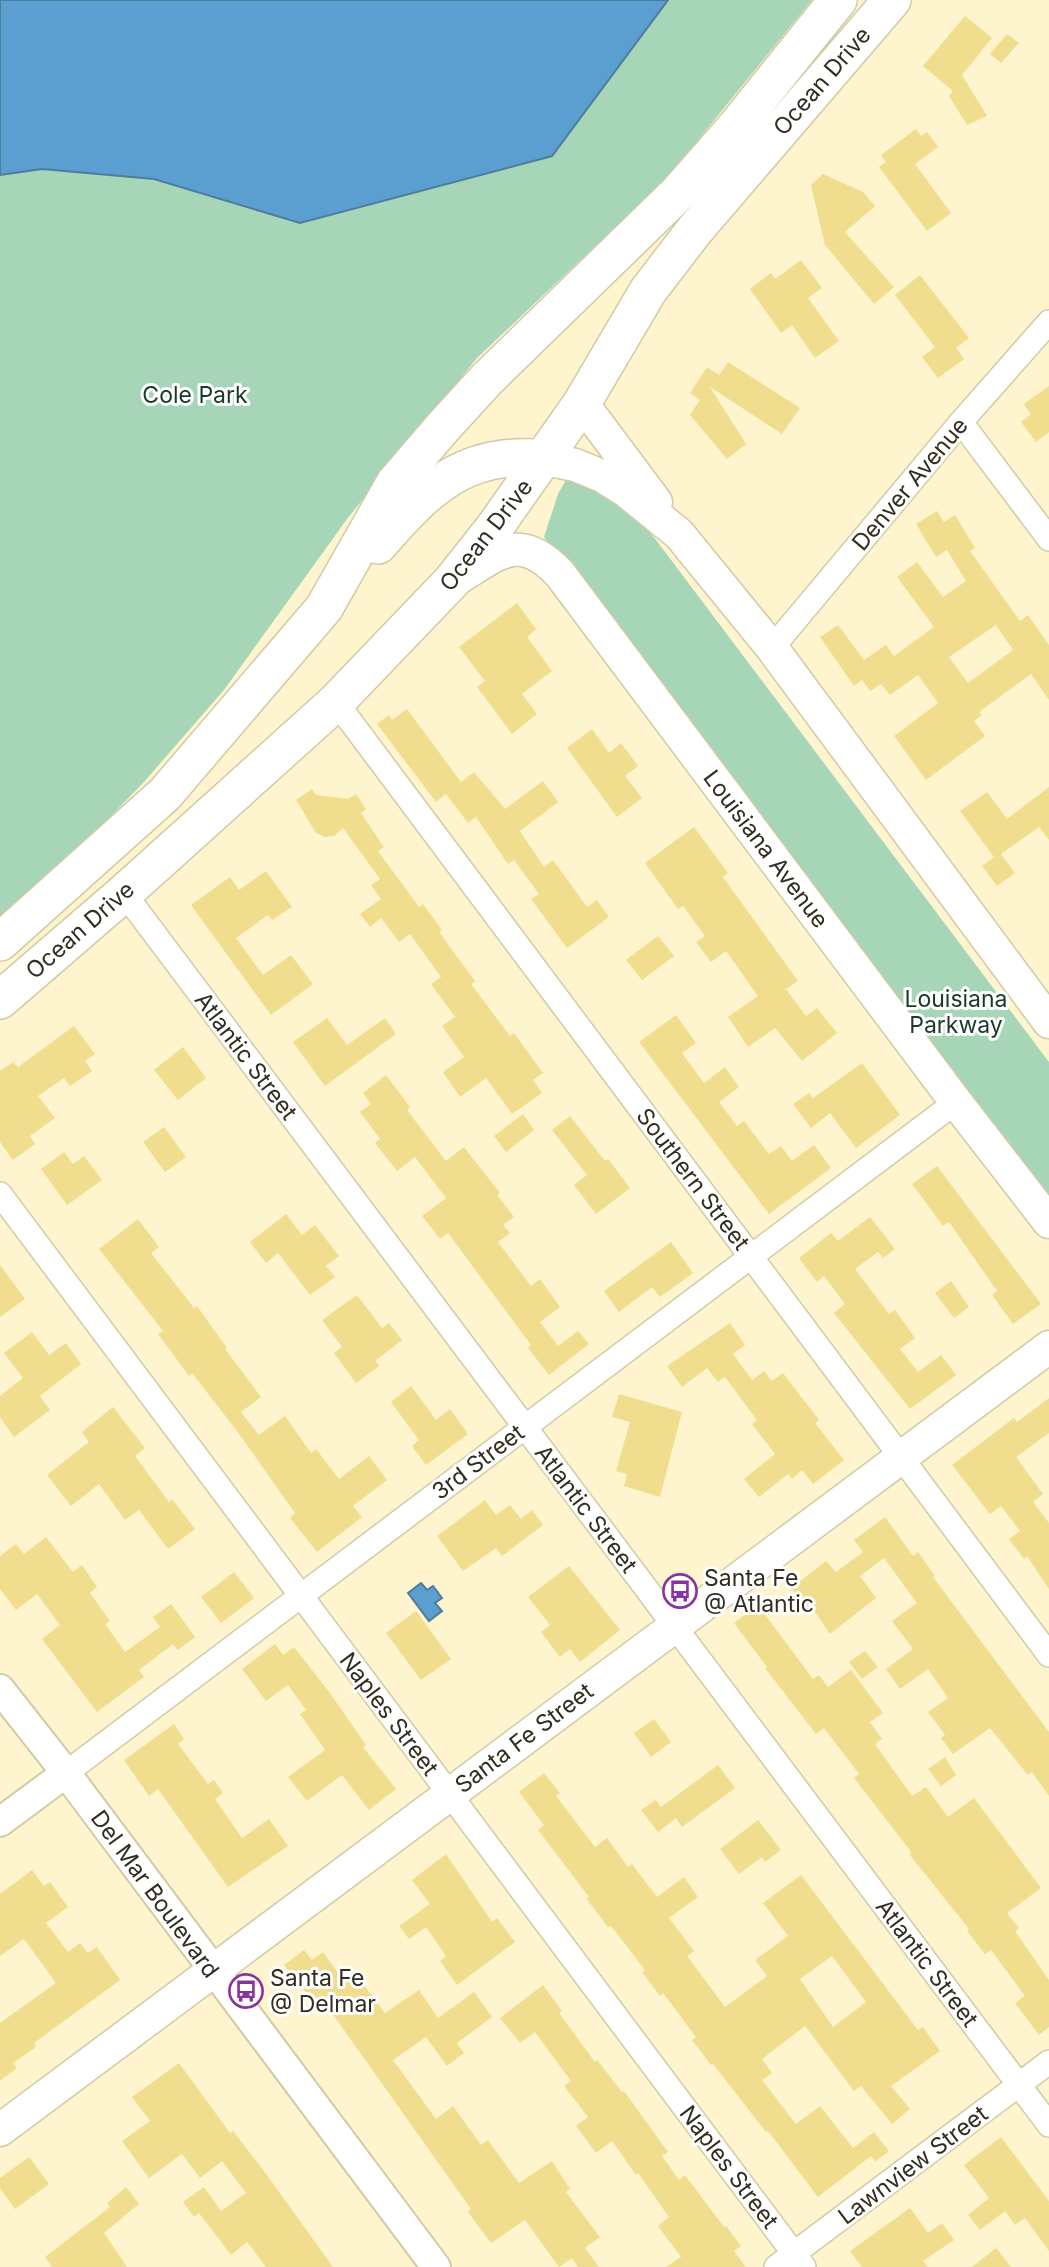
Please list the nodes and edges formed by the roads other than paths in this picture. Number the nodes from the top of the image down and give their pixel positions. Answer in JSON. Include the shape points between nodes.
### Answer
{"nodes":[{"id":1,"x":838,"y":0,"type":"edge"},
{"id":2,"x":892,"y":0,"type":"edge"},
{"id":3,"x":1049,"y":322,"type":"edge"},
{"id":4,"x":582,"y":403,"type":"junction"},
{"id":5,"x":961,"y":422,"type":"junction"},
{"id":6,"x":545,"y":458,"type":"junction"},
{"id":7,"x":449,"y":476,"type":"junction"},
{"id":8,"x":494,"y":528,"type":"junction"},
{"id":9,"x":679,"y":534,"type":"junction"},
{"id":10,"x":1049,"y":540,"type":"edge"},
{"id":11,"x":452,"y":582,"type":"junction"},
{"id":12,"x":324,"y":608,"type":"junction"},
{"id":13,"x":772,"y":648,"type":"junction"},
{"id":14,"x":336,"y":702,"type":"junction"},
{"id":15,"x":115,"y":839,"type":"junction"},
{"id":16,"x":124,"y":893,"type":"junction"},
{"id":17,"x":0,"y":942,"type":"edge"},
{"id":18,"x":64,"y":945,"type":"junction"},
{"id":19,"x":0,"y":1000,"type":"edge"},
{"id":20,"x":1049,"y":1022,"type":"edge"},
{"id":21,"x":956,"y":1102,"type":"junction"},
{"id":22,"x":0,"y":1194,"type":"edge"},
{"id":23,"x":1049,"y":1222,"type":"edge"},
{"id":24,"x":751,"y":1256,"type":"junction"},
{"id":25,"x":1049,"y":1347,"type":"edge"},
{"id":26,"x":525,"y":1427,"type":"junction"},
{"id":27,"x":901,"y":1457,"type":"junction"},
{"id":28,"x":301,"y":1596,"type":"junction"},
{"id":29,"x":674,"y":1626,"type":"junction"},
{"id":30,"x":1049,"y":1655,"type":"edge"},
{"id":31,"x":0,"y":1689,"type":"edge"},
{"id":32,"x":66,"y":1773,"type":"junction"},
{"id":33,"x":449,"y":1794,"type":"junction"},
{"id":34,"x":0,"y":1822,"type":"edge"},
{"id":35,"x":213,"y":1972,"type":"junction"},
{"id":36,"x":1049,"y":2062,"type":"edge"},
{"id":37,"x":1019,"y":2085,"type":"junction"},
{"id":38,"x":1049,"y":2125,"type":"edge"},
{"id":39,"x":0,"y":2130,"type":"edge"},
{"id":40,"x":791,"y":2263,"type":"edge"},
{"id":41,"x":436,"y":2267,"type":"edge"}],
"edges":[{"from":1,"to":12,"type":"main road","name":"Ocean Drive","via":[[678,192],[444,426],[396,483]]},
{"from":2,"to":4,"type":"main road","name":"Ocean Drive","via":[[686,241],[648,291]]},
{"from":3,"to":5,"type":"street","name":"Denver Avenue"},
{"from":4,"to":6,"type":"main road","name":"Ocean Drive"},
{"from":4,"to":9,"type":"main road"},
{"from":5,"to":10,"type":"street"},
{"from":5,"to":13,"type":"street","name":"Denver Avenue"},
{"from":6,"to":7,"type":"main road","via":[[491,461]]},
{"from":6,"to":8,"type":"main road","name":"Ocean Drive"},
{"from":6,"to":9,"type":"main road","via":[[603,476]]},
{"from":7,"to":8,"type":"main road","via":[[479,479],[489,486],[498,513]]},
{"from":7,"to":12,"type":"main road","via":[[410,509]]},
{"from":8,"to":11,"type":"main road","name":"Ocean Drive"},
{"from":9,"to":13,"type":"main road"},
{"from":11,"to":14,"type":"main road","name":"Ocean Drive"},
{"from":11,"to":21,"type":"main road","name":"Louisiana Avenue","via":[[489,559],[519,549],[536,553],[552,565]]},
{"from":12,"to":15,"type":"main road","name":"Ocean Drive","via":[[165,794]]},
{"from":13,"to":20,"type":"main road"},
{"from":14,"to":16,"type":"main road","name":"Ocean Drive"},
{"from":14,"to":24,"type":"street","name":"Southern Street"},
{"from":15,"to":17,"type":"main road","name":"Ocean Drive"},
{"from":15,"to":18,"type":"main road","via":[[118,864]]},
{"from":16,"to":18,"type":"main road","name":"Ocean Drive"},
{"from":16,"to":26,"type":"street","name":"Atlantic Street"},
{"from":18,"to":19,"type":"main road","name":"Ocean Drive"},
{"from":21,"to":23,"type":"main road","name":"Louisiana Avenue"},
{"from":21,"to":24,"type":"street","name":"3rd Street"},
{"from":22,"to":28,"type":"street","name":"Naples Street"},
{"from":24,"to":26,"type":"street","name":"3rd Street"},
{"from":24,"to":27,"type":"street","name":"Southern Street"},
{"from":25,"to":27,"type":"main road","name":"Santa Fe Street"},
{"from":26,"to":28,"type":"street","name":"3rd Street"},
{"from":26,"to":29,"type":"street","name":"Atlantic Street"},
{"from":27,"to":29,"type":"main road","name":"Santa Fe Street"},
{"from":27,"to":30,"type":"street","name":"Southern Street"},
{"from":28,"to":32,"type":"street","name":"3rd Street"},
{"from":28,"to":33,"type":"street","name":"Naples Street"},
{"from":29,"to":33,"type":"main road","name":"Santa Fe Street"},
{"from":29,"to":37,"type":"street","name":"Atlantic Street"},
{"from":31,"to":32,"type":"street","name":"Del Mar Boulevard"},
{"from":32,"to":34,"type":"street","name":"3rd Street"},
{"from":32,"to":35,"type":"street","name":"Del Mar Boulevard"},
{"from":33,"to":35,"type":"main road","name":"Santa Fe Street"},
{"from":33,"to":40,"type":"street","name":"Naples Street"},
{"from":35,"to":39,"type":"main road","name":"Santa Fe Street"},
{"from":35,"to":41,"type":"street","name":"Del Mar Boulevard"},
{"from":36,"to":37,"type":"street","name":"Lawnview Street"},
{"from":37,"to":38,"type":"street","name":"Atlantic Street"},
{"from":37,"to":40,"type":"street","name":"Lawnview Street"}]}
